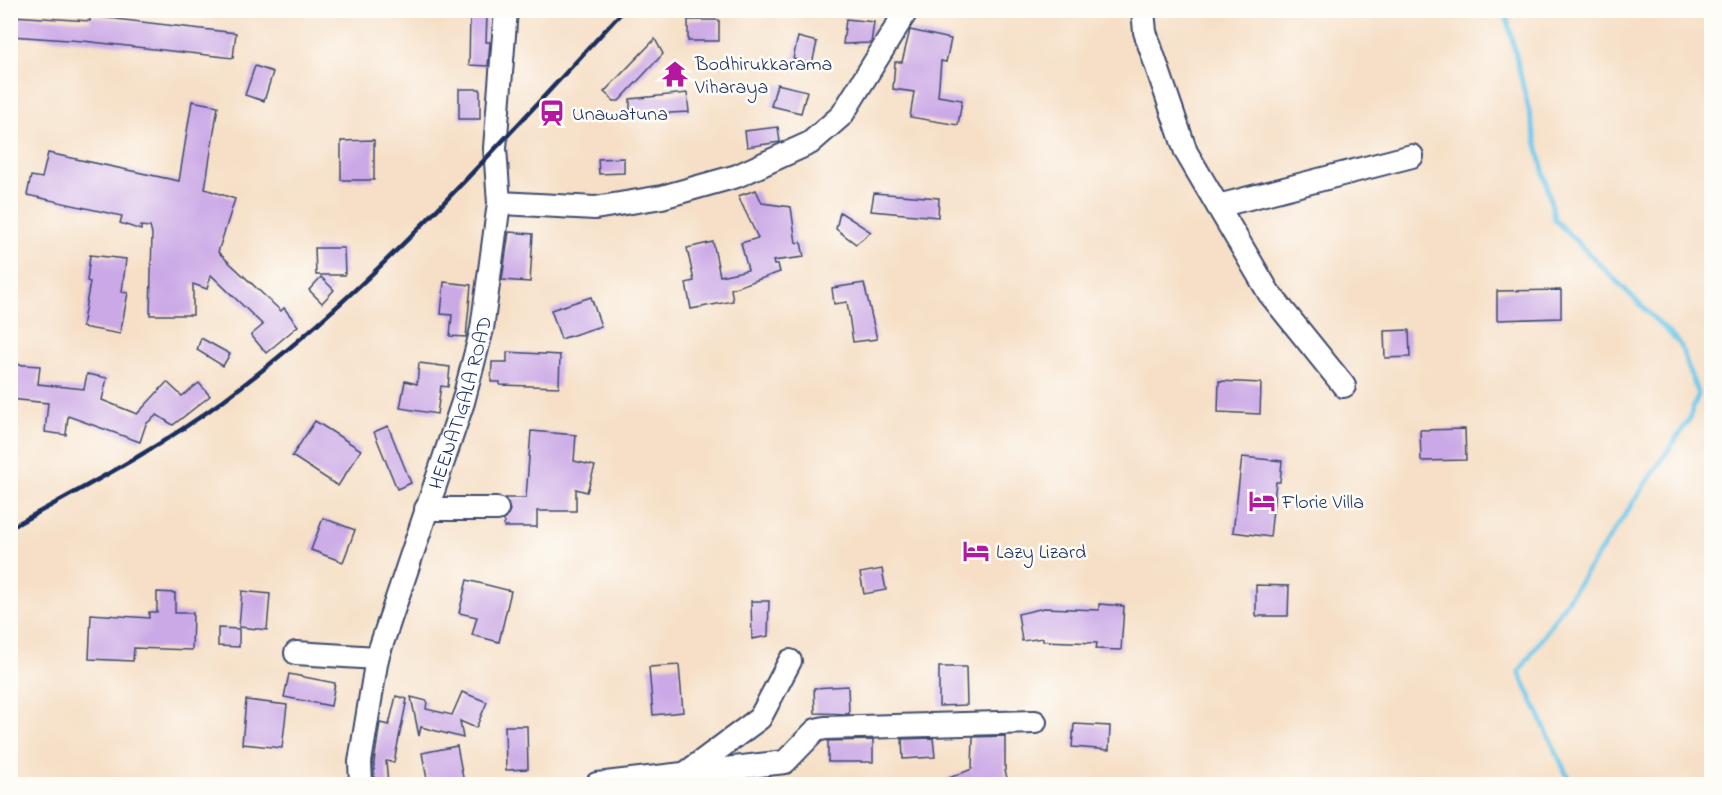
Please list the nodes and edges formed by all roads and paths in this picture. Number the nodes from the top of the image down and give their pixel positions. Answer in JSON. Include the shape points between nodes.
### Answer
{"nodes":[{"id":1,"x":506,"y":10,"type":"edge"},
{"id":2,"x":907,"y":10,"type":"edge"},
{"id":3,"x":1143,"y":10,"type":"edge"},
{"id":4,"x":1412,"y":156,"type":"dead end"},
{"id":5,"x":499,"y":203,"type":"junction"},
{"id":6,"x":1218,"y":207,"type":"junction"},
{"id":7,"x":1344,"y":386,"type":"dead end"},
{"id":8,"x":426,"y":509,"type":"junction"},
{"id":9,"x":497,"y":509,"type":"dead end"},
{"id":10,"x":296,"y":653,"type":"dead end"},
{"id":11,"x":377,"y":658,"type":"junction"},
{"id":12,"x":790,"y":661,"type":"dead end"},
{"id":13,"x":1035,"y":722,"type":"dead end"},
{"id":14,"x":688,"y":780,"type":"edge"},
{"id":15,"x":360,"y":784,"type":"edge"},
{"id":16,"x":597,"y":784,"type":"edge"}],
"edges":[{"from":1,"to":5,"type":"street","name":"HEENATIGALA ROAD","via":[[495,148]]},
{"from":2,"to":5,"type":"street","via":[[843,115],[810,143],[737,176],[662,197],[595,208]]},
{"from":3,"to":6,"type":"street","via":[[1145,33],[1186,152]]},
{"from":4,"to":6,"type":"street"},
{"from":5,"to":8,"type":"street","name":"HEENATIGALA ROAD","via":[[482,329],[463,402]]},
{"from":6,"to":7,"type":"street","via":[[1269,293]]},
{"from":8,"to":9,"type":"street"},
{"from":8,"to":11,"type":"street","name":"HEENATIGALA ROAD"},
{"from":10,"to":11,"type":"street"},
{"from":11,"to":15,"type":"street","name":"HEENATIGALA ROAD"},
{"from":12,"to":14,"type":"street","via":[[760,718]]},
{"from":13,"to":14,"type":"street","via":[[825,728],[816,730],[785,762]]},
{"from":14,"to":16,"type":"street"}]}
